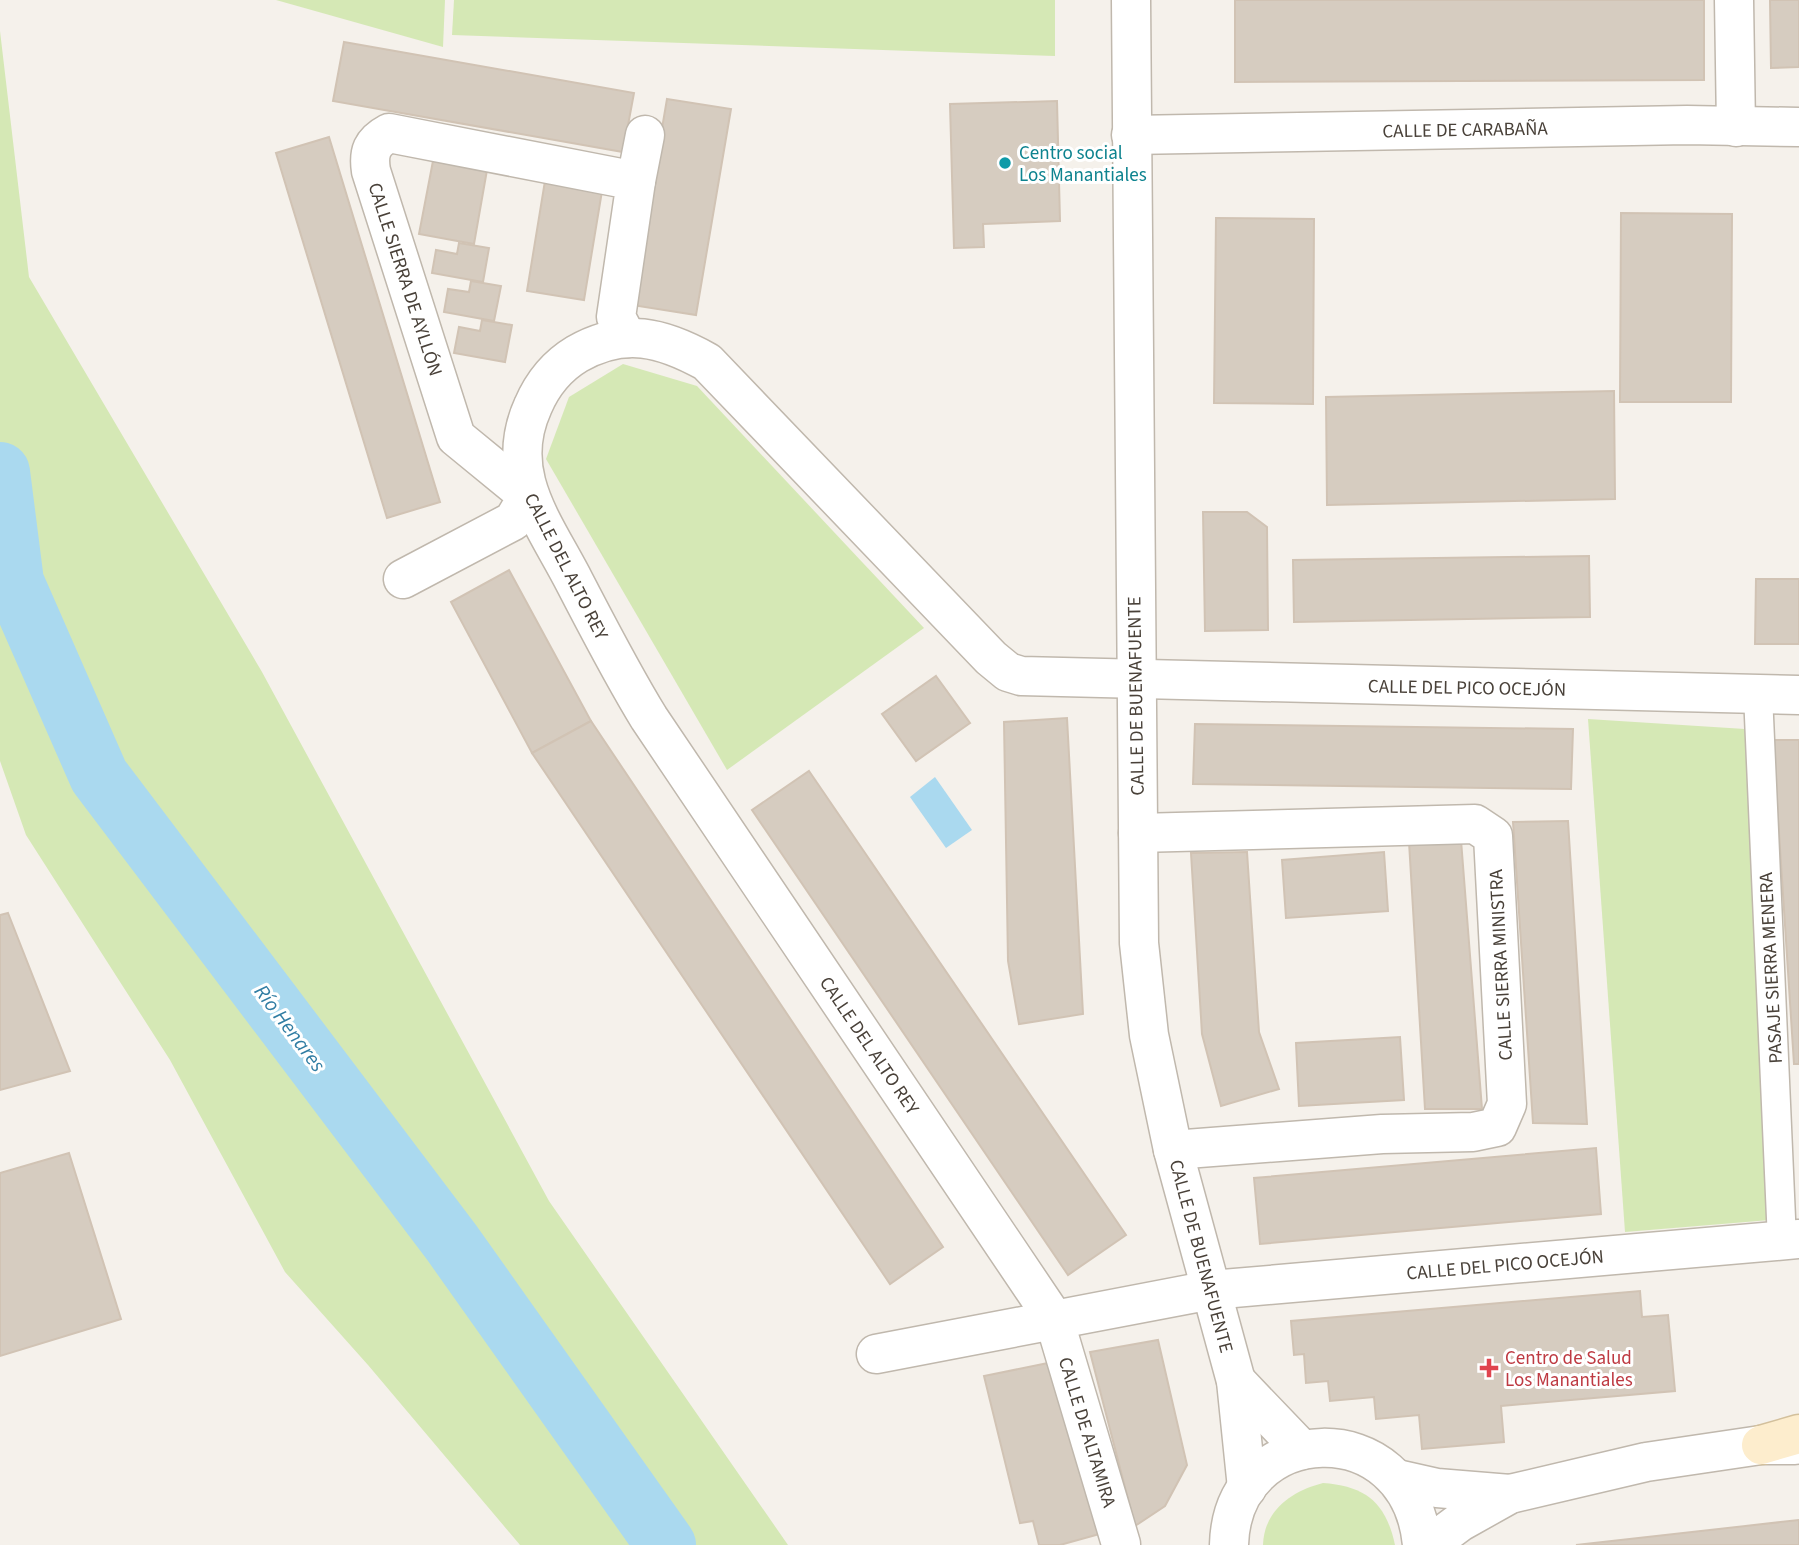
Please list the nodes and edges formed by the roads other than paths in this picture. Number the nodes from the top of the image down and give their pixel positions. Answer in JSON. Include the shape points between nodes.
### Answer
{"nodes":[{"id":1,"x":1131,"y":0,"type":"edge"},
{"id":2,"x":1734,"y":0,"type":"edge"},
{"id":3,"x":1735,"y":127,"type":"junction"},
{"id":4,"x":1799,"y":127,"type":"edge"},
{"id":5,"x":645,"y":135,"type":"dead end"},
{"id":6,"x":1131,"y":135,"type":"junction"},
{"id":7,"x":636,"y":181,"type":"junction"},
{"id":8,"x":627,"y":338,"type":"junction"},
{"id":9,"x":528,"y":496,"type":"junction"},
{"id":10,"x":403,"y":579,"type":"dead end"},
{"id":11,"x":1134,"y":680,"type":"junction"},
{"id":12,"x":1758,"y":694,"type":"junction"},
{"id":13,"x":1799,"y":695,"type":"edge"},
{"id":14,"x":1138,"y":833,"type":"junction"},
{"id":15,"x":1173,"y":1150,"type":"junction"},
{"id":16,"x":1791,"y":1240,"type":"edge"},
{"id":17,"x":1211,"y":1290,"type":"junction"},
{"id":18,"x":1054,"y":1319,"type":"junction"},
{"id":19,"x":876,"y":1354,"type":"dead end"},
{"id":20,"x":1236,"y":1381,"type":"junction"},
{"id":21,"x":1799,"y":1434,"type":"edge"},
{"id":22,"x":1761,"y":1445,"type":"junction"},
{"id":23,"x":1799,"y":1445,"type":"edge"},
{"id":24,"x":1302,"y":1450,"type":"junction"},
{"id":25,"x":1397,"y":1479,"type":"junction"},
{"id":26,"x":1247,"y":1488,"type":"junction"},
{"id":27,"x":1510,"y":1494,"type":"junction"},
{"id":28,"x":1222,"y":1540,"type":"edge"},
{"id":29,"x":1121,"y":1544,"type":"edge"},
{"id":30,"x":1422,"y":1545,"type":"edge"},
{"id":31,"x":1429,"y":1545,"type":"edge"}],
"edges":[{"from":1,"to":6,"type":"street","name":"CALLE DE BUENAFUENTE"},
{"from":2,"to":3,"type":"street"},
{"from":3,"to":4,"type":"street","name":"CALLE DE CARABAÑA"},
{"from":3,"to":6,"type":"street","name":"CALLE DE CARABAÑA"},
{"from":5,"to":7,"type":"street"},
{"from":6,"to":11,"type":"street","name":"CALLE DE BUENAFUENTE"},
{"from":7,"to":8,"type":"street","via":[[616,317]]},
{"from":7,"to":9,"type":"street","name":"CALLE SIERRA DE AYLLÓN","via":[[389,133],[378,139],[369,155],[456,437]]},
{"from":8,"to":9,"type":"street","name":"CALLE DEL ALTO REY","via":[[603,342],[575,355],[545,384],[527,418],[520,447]]},
{"from":8,"to":11,"type":"street","name":"CALLE DEL ALTO REY","via":[[674,344],[707,362],[1008,672]]},
{"from":9,"to":10,"type":"street","via":[[513,521]]},
{"from":9,"to":18,"type":"street","name":"CALLE DEL ALTO REY","via":[[621,674],[649,718]]},
{"from":11,"to":12,"type":"street","name":"CALLE DEL PICO OCEJÓN"},
{"from":11,"to":14,"type":"street","name":"CALLE DE BUENAFUENTE"},
{"from":12,"to":13,"type":"street","name":"CALLE DEL PICO OCEJÓN"},
{"from":12,"to":16,"type":"street","name":"PASAJE SIERRA MENERA"},
{"from":14,"to":15,"type":"street","name":"CALLE DE BUENAFUENTE","via":[[1139,943],[1146,1009]]},
{"from":14,"to":15,"type":"street","name":"CALLE SIERRA MINISTRA","via":[[1475,824],[1493,836],[1507,1104],[1497,1127]]},
{"from":15,"to":17,"type":"street","name":"CALLE DE BUENAFUENTE"},
{"from":16,"to":17,"type":"street","name":"CALLE DEL PICO OCEJÓN"},
{"from":17,"to":18,"type":"street"},
{"from":17,"to":20,"type":"street","name":"CALLE DE BUENAFUENTE"},
{"from":18,"to":19,"type":"street"},
{"from":18,"to":29,"type":"street","name":"CALLE DE ALTAMIRA"},
{"from":20,"to":24,"type":"street","name":"CALLE DE BUENAFUENTE"},
{"from":20,"to":26,"type":"street","name":"CALLE DE BUENAFUENTE"},
{"from":21,"to":22,"type":"main road"},
{"from":22,"to":23,"type":"street"},
{"from":22,"to":27,"type":"street","via":[[1646,1462]]},
{"from":24,"to":25,"type":"street","via":[[1344,1449],[1382,1465]]},
{"from":24,"to":26,"type":"street","via":[[1271,1464]]},
{"from":25,"to":27,"type":"street","via":[[1437,1488]]},
{"from":25,"to":30,"type":"street","via":[[1412,1500]]},
{"from":26,"to":28,"type":"street"},
{"from":27,"to":31,"type":"street"}]}
